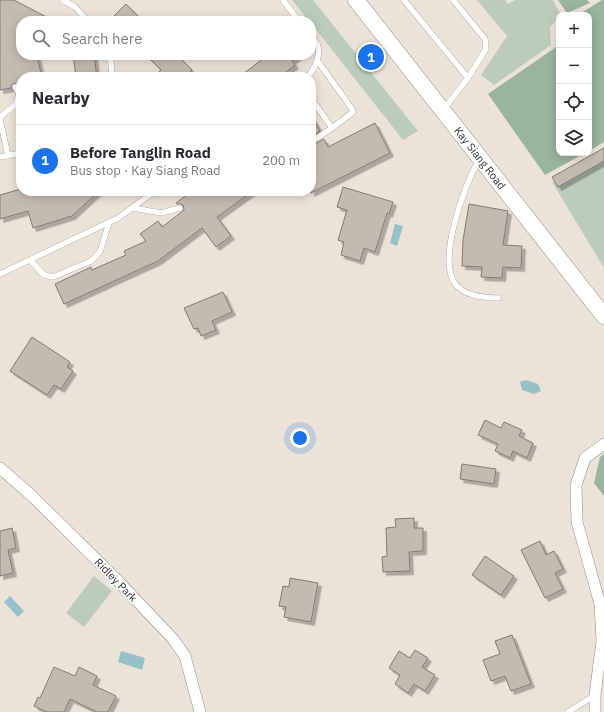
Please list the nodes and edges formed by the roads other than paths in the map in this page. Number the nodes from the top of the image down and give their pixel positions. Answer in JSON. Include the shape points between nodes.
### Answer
{"nodes":[{"id":1,"x":63,"y":0,"type":"edge"},
{"id":2,"x":283,"y":0,"type":"edge"},
{"id":3,"x":356,"y":0,"type":"edge"},
{"id":4,"x":404,"y":0,"type":"edge"},
{"id":5,"x":452,"y":0,"type":"edge"},
{"id":6,"x":83,"y":16,"type":"edge"},
{"id":7,"x":295,"y":16,"type":"edge"},
{"id":8,"x":316,"y":44,"type":"edge"},
{"id":9,"x":111,"y":60,"type":"edge"},
{"id":10,"x":317,"y":60,"type":"junction"},
{"id":11,"x":112,"y":72,"type":"edge"},
{"id":12,"x":311,"y":72,"type":"edge"},
{"id":13,"x":468,"y":78,"type":"junction"},
{"id":14,"x":16,"y":104,"type":"edge"},
{"id":15,"x":316,"y":105,"type":"edge"},
{"id":16,"x":443,"y":110,"type":"junction"},
{"id":17,"x":0,"y":118,"type":"edge"},
{"id":18,"x":332,"y":128,"type":"junction"},
{"id":19,"x":316,"y":139,"type":"edge"},
{"id":20,"x":16,"y":154,"type":"edge"},
{"id":21,"x":8,"y":156,"type":"junction"},
{"id":22,"x":0,"y":157,"type":"edge"},
{"id":23,"x":480,"y":158,"type":"junction"},
{"id":24,"x":148,"y":196,"type":"edge"},
{"id":25,"x":132,"y":208,"type":"junction"},
{"id":26,"x":180,"y":208,"type":"dead end"},
{"id":27,"x":109,"y":223,"type":"junction"},
{"id":28,"x":30,"y":260,"type":"junction"},
{"id":29,"x":0,"y":274,"type":"edge"},
{"id":30,"x":498,"y":298,"type":"dead end"},
{"id":31,"x":604,"y":316,"type":"edge"},
{"id":32,"x":604,"y":444,"type":"edge"},
{"id":33,"x":0,"y":468,"type":"edge"},
{"id":34,"x":595,"y":695,"type":"junction"},
{"id":35,"x":200,"y":712,"type":"edge"},
{"id":36,"x":568,"y":712,"type":"edge"},
{"id":37,"x":595,"y":712,"type":"edge"}],
"edges":[{"from":1,"to":6,"type":"lane"},
{"from":2,"to":7,"type":"lane"},
{"from":3,"to":16,"type":"street","name":"Kay Siang Road"},
{"from":4,"to":13,"type":"lane"},
{"from":5,"to":13,"type":"lane","via":[[485,39],[486,49]]},
{"from":8,"to":10,"type":"lane","via":[[319,52]]},
{"from":9,"to":11,"type":"lane"},
{"from":10,"to":12,"type":"lane"},
{"from":10,"to":18,"type":"lane","via":[[353,112]]},
{"from":13,"to":16,"type":"lane"},
{"from":14,"to":17,"type":"lane"},
{"from":15,"to":18,"type":"lane"},
{"from":16,"to":23,"type":"street","name":"Kay Siang Road"},
{"from":17,"to":21,"type":"lane"},
{"from":18,"to":19,"type":"lane"},
{"from":20,"to":21,"type":"lane"},
{"from":21,"to":22,"type":"lane"},
{"from":23,"to":30,"type":"lane","via":[[466,187],[452,231],[449,270],[455,284],[465,292],[484,298]]},
{"from":23,"to":31,"type":"street","name":"Kay Siang Road"},
{"from":24,"to":25,"type":"lane"},
{"from":25,"to":26,"type":"lane","via":[[161,213]]},
{"from":25,"to":27,"type":"lane"},
{"from":27,"to":28,"type":"lane"},
{"from":27,"to":28,"type":"lane","via":[[100,252],[91,262],[53,277],[44,276]]},
{"from":28,"to":29,"type":"lane"},
{"from":32,"to":34,"type":"street","via":[[585,458],[576,485],[577,522],[600,604],[602,641]]},
{"from":33,"to":35,"type":"street","name":"Ridley Park","via":[[43,506],[173,639],[185,656]]},
{"from":34,"to":36,"type":"lane"},
{"from":34,"to":37,"type":"street"}]}
